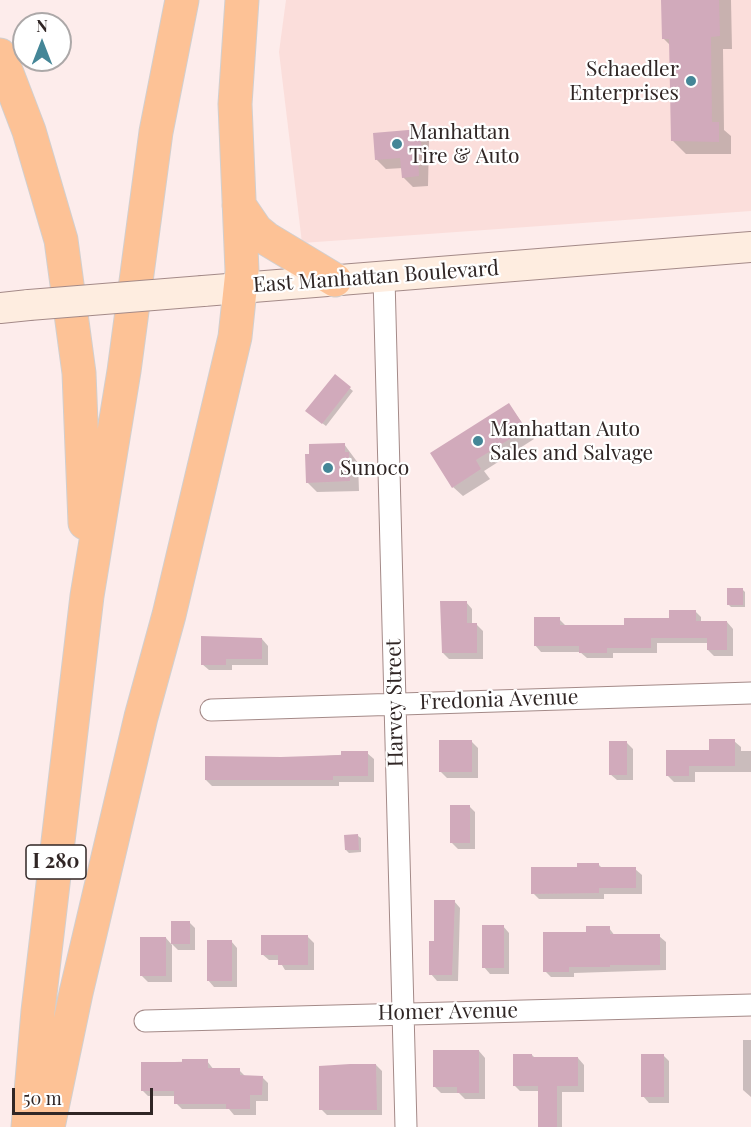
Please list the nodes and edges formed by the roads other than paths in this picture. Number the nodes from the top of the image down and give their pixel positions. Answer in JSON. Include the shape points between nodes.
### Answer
{"nodes":[{"id":1,"x":182,"y":0,"type":"edge"},
{"id":2,"x":242,"y":0,"type":"edge"},
{"id":3,"x":0,"y":56,"type":"edge"},
{"id":4,"x":239,"y":205,"type":"junction"},
{"id":5,"x":751,"y":246,"type":"edge"},
{"id":6,"x":384,"y":278,"type":"junction"},
{"id":7,"x":335,"y":280,"type":"junction"},
{"id":8,"x":240,"y":288,"type":"junction"},
{"id":9,"x":0,"y":308,"type":"edge"},
{"id":10,"x":87,"y":596,"type":"junction"},
{"id":11,"x":751,"y":693,"type":"edge"},
{"id":12,"x":395,"y":703,"type":"junction"},
{"id":13,"x":211,"y":710,"type":"dead end"},
{"id":14,"x":751,"y":1005,"type":"edge"},
{"id":15,"x":403,"y":1013,"type":"junction"},
{"id":16,"x":145,"y":1021,"type":"dead end"},
{"id":17,"x":28,"y":1127,"type":"edge"},
{"id":18,"x":48,"y":1127,"type":"edge"},
{"id":19,"x":406,"y":1127,"type":"edge"}],
"edges":[{"from":1,"to":10,"type":"highway","via":[[156,132],[124,371]]},
{"from":2,"to":4,"type":"highway","via":[[235,104]]},
{"from":3,"to":10,"type":"highway","via":[[48,189],[70,288],[79,373]]},
{"from":4,"to":7,"type":"highway","via":[[267,239]]},
{"from":4,"to":8,"type":"highway"},
{"from":5,"to":6,"type":"street","name":"East Manhattan Boulevard"},
{"from":6,"to":7,"type":"street","name":"East Manhattan Boulevard"},
{"from":6,"to":12,"type":"street","name":"Harvey Street"},
{"from":7,"to":8,"type":"street","name":"East Manhattan Boulevard"},
{"from":8,"to":9,"type":"street","name":"East Manhattan Boulevard","bridge":true},
{"from":8,"to":18,"type":"highway","via":[[235,337],[141,717]]},
{"from":10,"to":17,"type":"highway","number":"I 280"},
{"from":11,"to":12,"type":"street","name":"Fredonia Avenue"},
{"from":12,"to":13,"type":"street","name":"Fredonia Avenue"},
{"from":12,"to":15,"type":"street","name":"Harvey Street"},
{"from":14,"to":15,"type":"street","name":"Homer Avenue"},
{"from":15,"to":16,"type":"street","name":"Homer Avenue"},
{"from":15,"to":19,"type":"street","name":"Harvey Street"}]}
